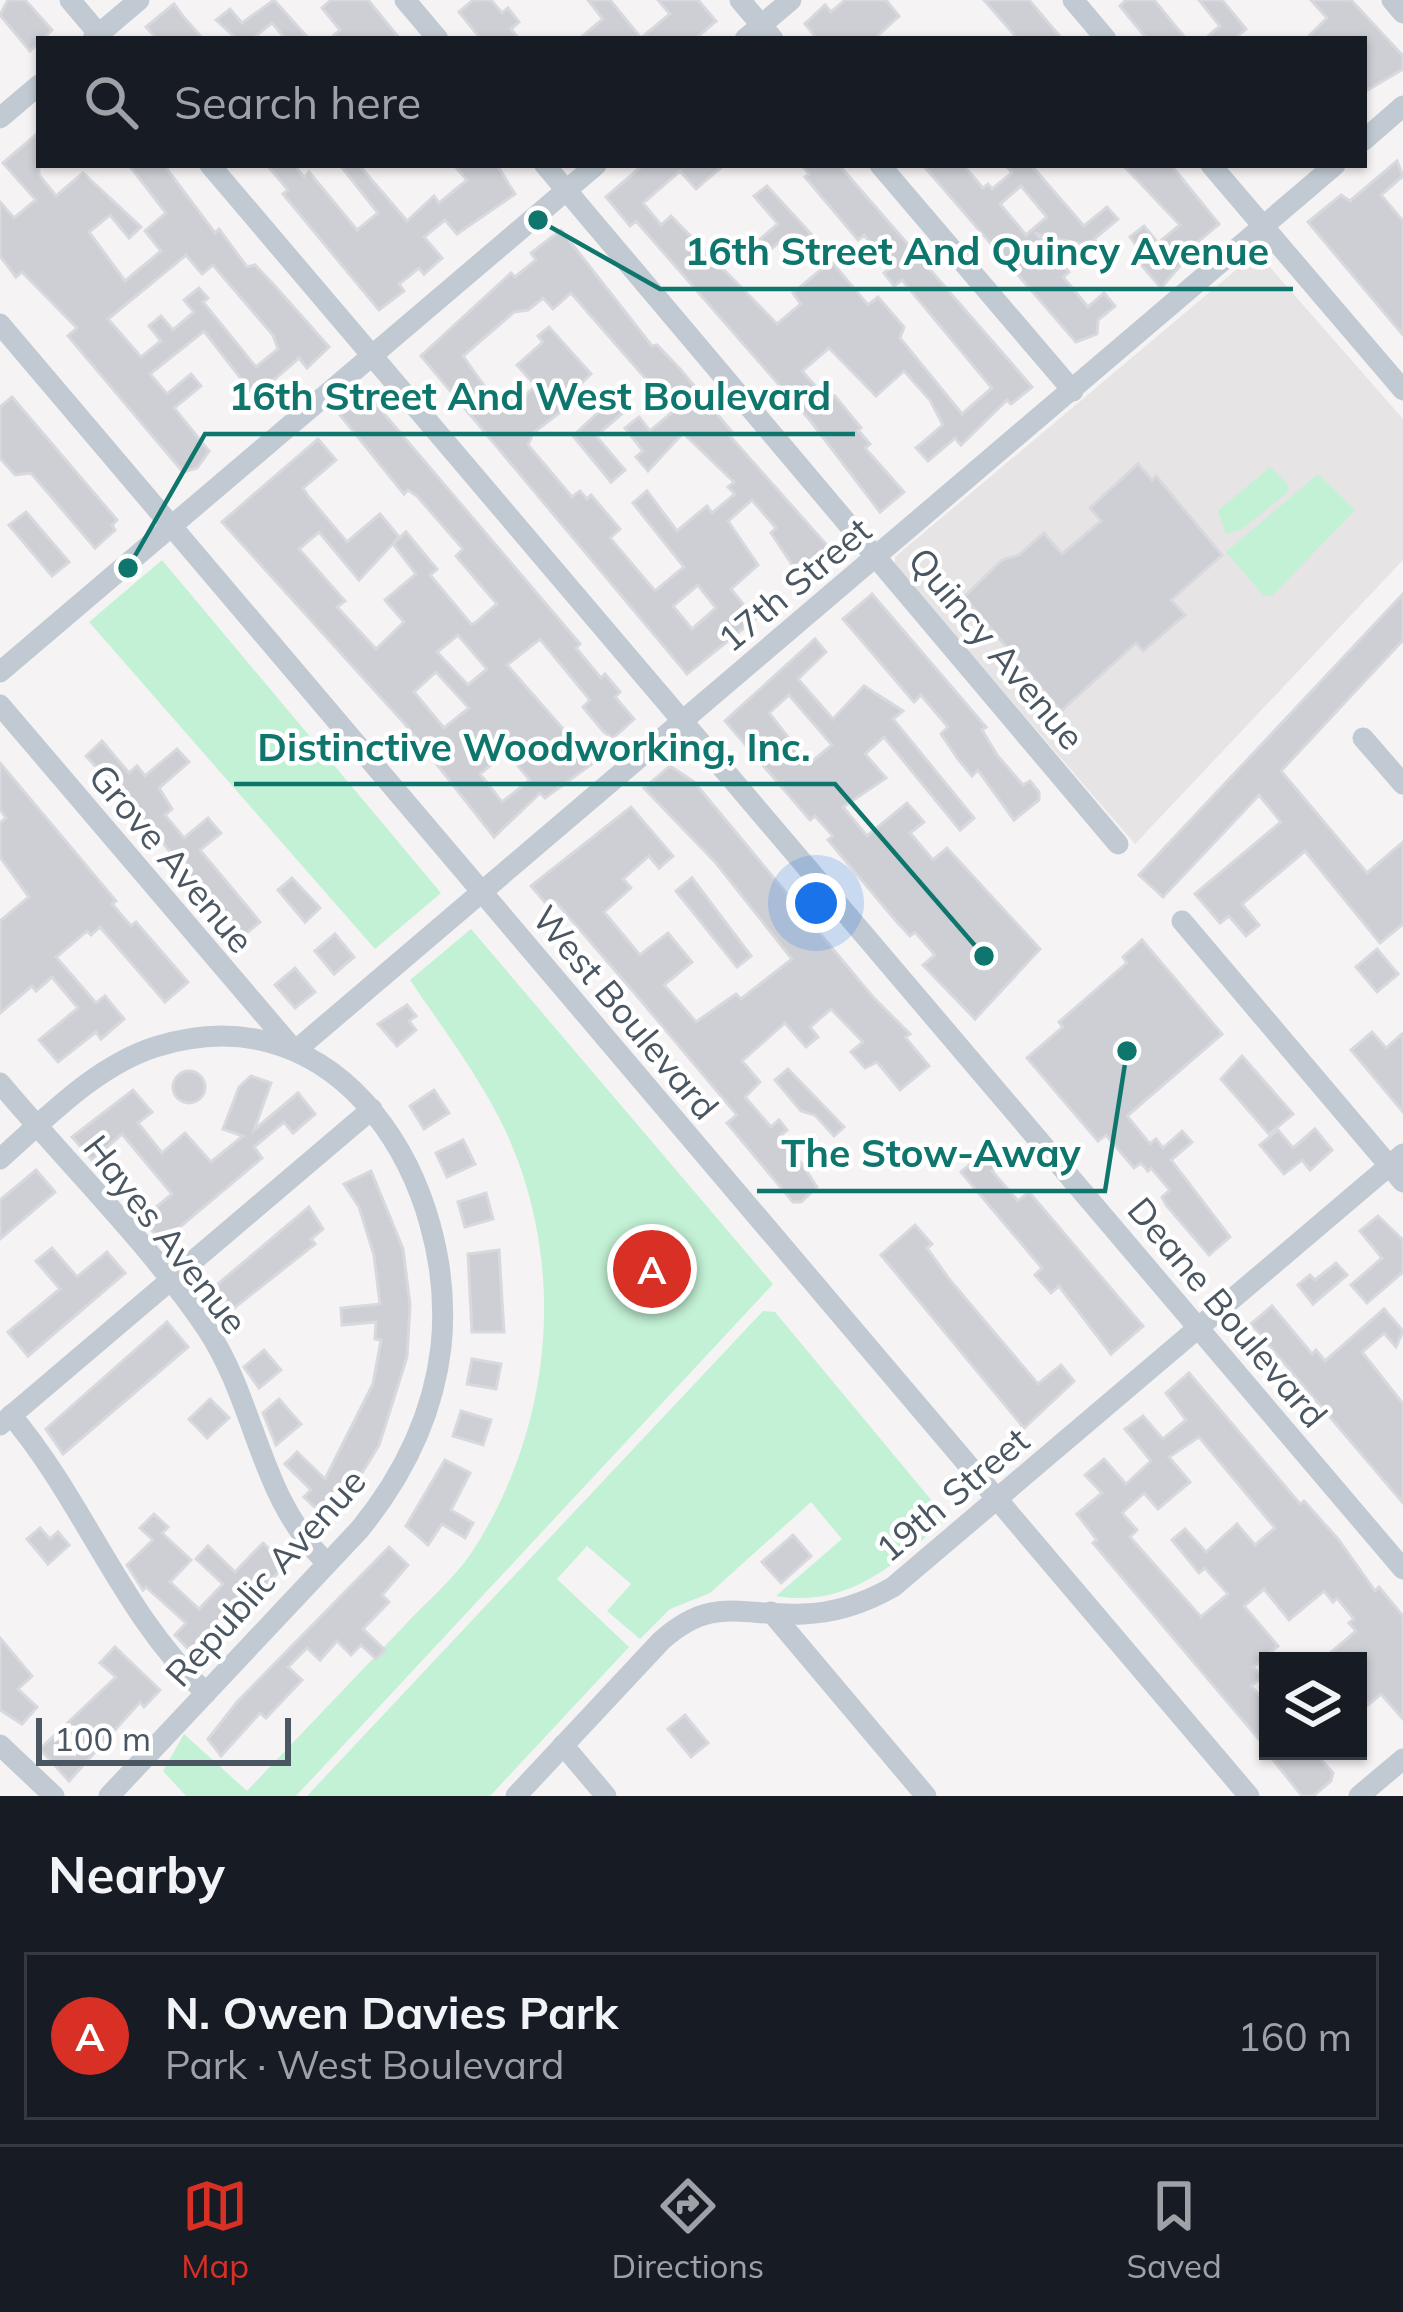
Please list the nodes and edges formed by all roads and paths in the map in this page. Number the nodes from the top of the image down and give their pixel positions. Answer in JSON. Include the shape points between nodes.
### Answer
{"nodes":[{"id":1,"x":70,"y":0,"type":"edge"},
{"id":2,"x":140,"y":0,"type":"edge"},
{"id":3,"x":405,"y":0,"type":"edge"},
{"id":4,"x":740,"y":0,"type":"edge"},
{"id":5,"x":791,"y":0,"type":"edge"},
{"id":6,"x":1073,"y":0,"type":"edge"},
{"id":7,"x":1392,"y":0,"type":"edge"},
{"id":8,"x":1403,"y":13,"type":"edge"},
{"id":9,"x":760,"y":34,"type":"edge"},
{"id":10,"x":97,"y":36,"type":"edge"},
{"id":11,"x":99,"y":36,"type":"edge"},
{"id":12,"x":435,"y":36,"type":"edge"},
{"id":13,"x":1103,"y":36,"type":"edge"},
{"id":14,"x":36,"y":88,"type":"edge"},
{"id":15,"x":1403,"y":106,"type":"edge"},
{"id":16,"x":0,"y":118,"type":"edge"},
{"id":17,"x":1367,"y":137,"type":"edge"},
{"id":18,"x":213,"y":168,"type":"edge"},
{"id":19,"x":548,"y":168,"type":"edge"},
{"id":20,"x":593,"y":168,"type":"edge"},
{"id":21,"x":883,"y":168,"type":"edge"},
{"id":22,"x":1214,"y":168,"type":"edge"},
{"id":23,"x":1331,"y":168,"type":"edge"},
{"id":24,"x":567,"y":190,"type":"junction"},
{"id":25,"x":1262,"y":226,"type":"junction"},
{"id":26,"x":0,"y":324,"type":"edge"},
{"id":27,"x":372,"y":355,"type":"junction"},
{"id":28,"x":1403,"y":390,"type":"edge"},
{"id":29,"x":1073,"y":392,"type":"junction"},
{"id":30,"x":171,"y":526,"type":"junction"},
{"id":31,"x":878,"y":557,"type":"junction"},
{"id":32,"x":0,"y":671,"type":"edge"},
{"id":33,"x":0,"y":706,"type":"edge"},
{"id":34,"x":684,"y":722,"type":"junction"},
{"id":35,"x":1363,"y":738,"type":"dead end"},
{"id":36,"x":1403,"y":784,"type":"edge"},
{"id":37,"x":1118,"y":844,"type":"dead end"},
{"id":38,"x":482,"y":893,"type":"junction"},
{"id":39,"x":1182,"y":921,"type":"dead end"},
{"id":40,"x":295,"y":1052,"type":"junction"},
{"id":41,"x":0,"y":1083,"type":"edge"},
{"id":42,"x":373,"y":1109,"type":"junction"},
{"id":43,"x":37,"y":1127,"type":"junction"},
{"id":44,"x":0,"y":1159,"type":"edge"},
{"id":45,"x":1398,"y":1167,"type":"edge"},
{"id":46,"x":169,"y":1282,"type":"junction"},
{"id":47,"x":1199,"y":1329,"type":"junction"},
{"id":48,"x":6,"y":1420,"type":"edge"},
{"id":49,"x":998,"y":1500,"type":"junction"},
{"id":50,"x":327,"y":1563,"type":"junction"},
{"id":51,"x":1403,"y":1569,"type":"edge"},
{"id":52,"x":770,"y":1612,"type":"junction"},
{"id":53,"x":206,"y":1693,"type":"junction"},
{"id":54,"x":0,"y":1745,"type":"edge"},
{"id":55,"x":563,"y":1745,"type":"junction"},
{"id":56,"x":1403,"y":1759,"type":"edge"},
{"id":57,"x":54,"y":1796,"type":"edge"},
{"id":58,"x":109,"y":1796,"type":"edge"},
{"id":59,"x":515,"y":1796,"type":"edge"},
{"id":60,"x":606,"y":1796,"type":"edge"},
{"id":61,"x":926,"y":1796,"type":"edge"},
{"id":62,"x":1249,"y":1796,"type":"edge"},
{"id":63,"x":1360,"y":1796,"type":"edge"}],
"edges":[{"from":1,"to":10,"type":"street"},
{"from":2,"to":11,"type":"street"},
{"from":3,"to":12,"type":"street"},
{"from":4,"to":9,"type":"street"},
{"from":5,"to":9,"type":"street"},
{"from":6,"to":13,"type":"street"},
{"from":7,"to":8,"type":"street"},
{"from":14,"to":16,"type":"street"},
{"from":15,"to":17,"type":"street"},
{"from":18,"to":27,"type":"street","name":"Deane Boulevard"},
{"from":19,"to":24,"type":"street","name":"Quincy Avenue"},
{"from":20,"to":24,"type":"street"},
{"from":21,"to":29,"type":"street"},
{"from":22,"to":25,"type":"street"},
{"from":23,"to":25,"type":"street","name":"17th Street"},
{"from":24,"to":27,"type":"street"},
{"from":24,"to":31,"type":"street","name":"Quincy Avenue"},
{"from":25,"to":28,"type":"street"},
{"from":25,"to":29,"type":"street","name":"17th Street"},
{"from":26,"to":30,"type":"street","name":"West Boulevard"},
{"from":27,"to":30,"type":"street"},
{"from":27,"to":34,"type":"street","name":"Deane Boulevard"},
{"from":29,"to":31,"type":"street","name":"17th Street"},
{"from":30,"to":32,"type":"street"},
{"from":30,"to":38,"type":"street","name":"West Boulevard"},
{"from":31,"to":34,"type":"street","name":"17th Street"},
{"from":31,"to":37,"type":"street","name":"Quincy Avenue"},
{"from":33,"to":40,"type":"street","name":"Grove Avenue"},
{"from":34,"to":38,"type":"street","name":"17th Street"},
{"from":34,"to":47,"type":"street","name":"Deane Boulevard"},
{"from":35,"to":36,"type":"street"},
{"from":38,"to":40,"type":"street","name":"17th Street"},
{"from":38,"to":49,"type":"street","name":"West Boulevard"},
{"from":39,"to":45,"type":"street"},
{"from":40,"to":42,"type":"street","name":"Republic Avenue","via":[[333,1072]]},
{"from":40,"to":43,"type":"street","via":[[225,1037],[154,1047],[106,1071]]},
{"from":41,"to":43,"type":"street","name":"Hayes Avenue"},
{"from":42,"to":46,"type":"street"},
{"from":42,"to":50,"type":"street","name":"Republic Avenue","via":[[416,1182],[434,1236],[440,1349],[408,1458],[378,1507]]},
{"from":43,"to":44,"type":"street"},
{"from":43,"to":46,"type":"street","name":"Hayes Avenue"},
{"from":45,"to":47,"type":"street","name":"19th Street"},
{"from":46,"to":48,"type":"street"},
{"from":46,"to":50,"type":"street","name":"Hayes Avenue","via":[[221,1353],[281,1505]]},
{"from":47,"to":49,"type":"street","name":"19th Street"},
{"from":47,"to":51,"type":"street","name":"Deane Boulevard"},
{"from":48,"to":53,"type":"street","via":[[59,1476],[156,1640]]},
{"from":49,"to":52,"type":"street","name":"19th Street","via":[[879,1594],[836,1610]]},
{"from":49,"to":62,"type":"street","name":"West Boulevard"},
{"from":50,"to":53,"type":"street","name":"Republic Avenue"},
{"from":52,"to":55,"type":"street","name":"19th Street","via":[[723,1609],[689,1620]]},
{"from":52,"to":61,"type":"street"},
{"from":53,"to":58,"type":"street","name":"Republic Avenue"},
{"from":54,"to":57,"type":"street"},
{"from":55,"to":59,"type":"street","name":"19th Street"},
{"from":55,"to":60,"type":"street"},
{"from":56,"to":63,"type":"street"}]}
